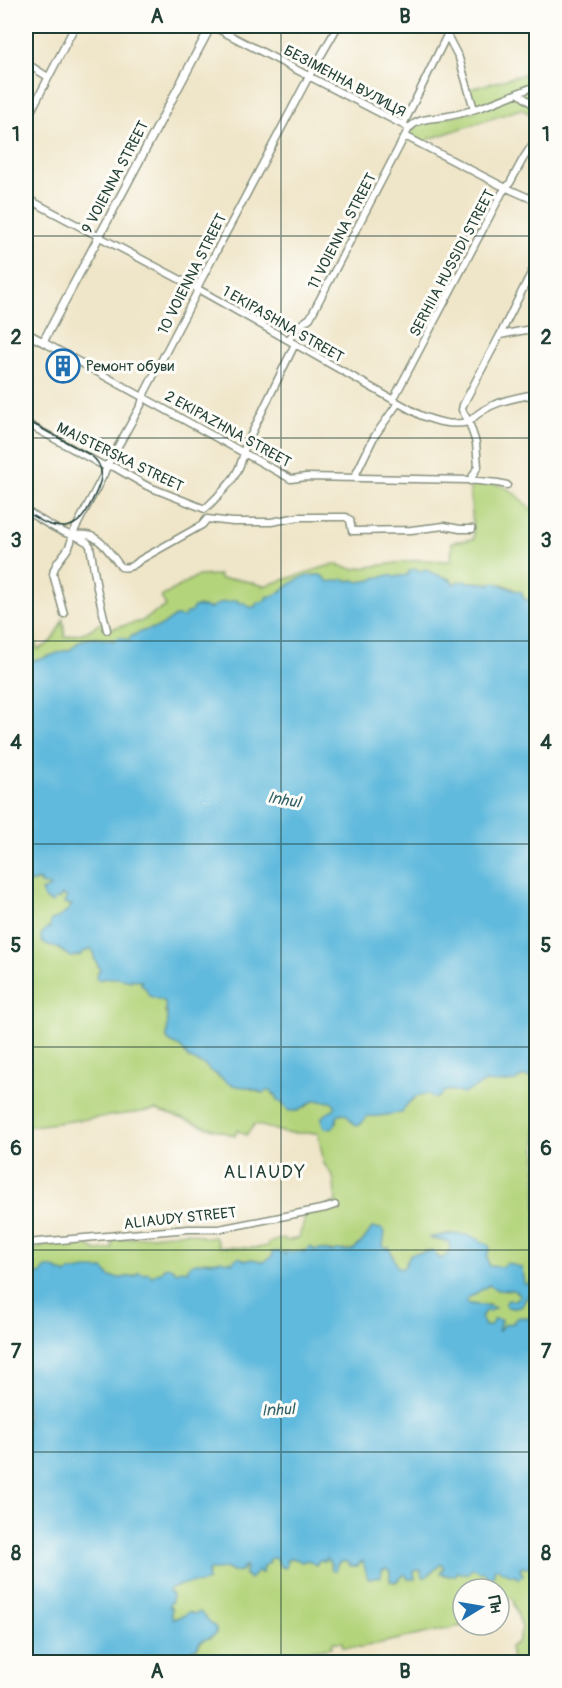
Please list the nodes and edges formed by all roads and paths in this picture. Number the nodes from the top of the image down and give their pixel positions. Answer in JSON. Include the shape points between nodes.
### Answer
{"nodes":[{"id":1,"x":75,"y":26,"type":"edge"},
{"id":2,"x":212,"y":26,"type":"edge"},
{"id":3,"x":339,"y":26,"type":"edge"},
{"id":4,"x":445,"y":26,"type":"edge"},
{"id":5,"x":447,"y":35,"type":"junction"},
{"id":6,"x":26,"y":63,"type":"edge"},
{"id":7,"x":310,"y":76,"type":"junction"},
{"id":8,"x":48,"y":77,"type":"junction"},
{"id":9,"x":537,"y":86,"type":"edge"},
{"id":10,"x":518,"y":93,"type":"junction"},
{"id":11,"x":537,"y":107,"type":"edge"},
{"id":12,"x":474,"y":109,"type":"junction"},
{"id":13,"x":26,"y":121,"type":"edge"},
{"id":14,"x":406,"y":126,"type":"junction"},
{"id":15,"x":405,"y":136,"type":"junction"},
{"id":16,"x":535,"y":143,"type":"edge"},
{"id":17,"x":506,"y":188,"type":"junction"},
{"id":18,"x":26,"y":198,"type":"edge"},
{"id":19,"x":537,"y":201,"type":"edge"},
{"id":20,"x":99,"y":236,"type":"junction"},
{"id":21,"x":537,"y":263,"type":"edge"},
{"id":22,"x":198,"y":289,"type":"junction"},
{"id":23,"x":537,"y":327,"type":"edge"},
{"id":24,"x":26,"y":333,"type":"edge"},
{"id":25,"x":500,"y":335,"type":"junction"},
{"id":26,"x":288,"y":340,"type":"junction"},
{"id":27,"x":43,"y":342,"type":"junction"},
{"id":28,"x":295,"y":344,"type":"junction"},
{"id":29,"x":537,"y":394,"type":"edge"},
{"id":30,"x":143,"y":398,"type":"junction"},
{"id":31,"x":395,"y":402,"type":"junction"},
{"id":32,"x":469,"y":422,"type":"junction"},
{"id":33,"x":26,"y":423,"type":"edge"},
{"id":34,"x":244,"y":453,"type":"junction"},
{"id":35,"x":107,"y":466,"type":"junction"},
{"id":36,"x":354,"y":478,"type":"junction"},
{"id":37,"x":470,"y":481,"type":"junction"},
{"id":38,"x":507,"y":485,"type":"dead end"},
{"id":39,"x":205,"y":509,"type":"junction"},
{"id":40,"x":26,"y":511,"type":"edge"},
{"id":41,"x":207,"y":519,"type":"junction"},
{"id":42,"x":472,"y":529,"type":"dead end"},
{"id":43,"x":72,"y":535,"type":"junction"},
{"id":44,"x":64,"y":615,"type":"dead end"},
{"id":45,"x":107,"y":630,"type":"dead end"},
{"id":46,"x":335,"y":1205,"type":"dead end"},
{"id":47,"x":26,"y":1243,"type":"edge"}],
"edges":[{"from":1,"to":8,"type":"street"},
{"from":2,"to":7,"type":"street","name":"БЕЗІМЕННА ВУЛИЦЯ"},
{"from":2,"to":20,"type":"street","name":"9 VOIENNA STREET"},
{"from":3,"to":7,"type":"street","name":"10 VOIENNA STREET"},
{"from":4,"to":5,"type":"street"},
{"from":5,"to":12,"type":"street","via":[[459,58]]},
{"from":5,"to":14,"type":"street","name":"11 VOIENNA STREET"},
{"from":6,"to":8,"type":"street"},
{"from":7,"to":14,"type":"street","name":"БЕЗІМЕННА ВУЛИЦЯ"},
{"from":7,"to":22,"type":"street","name":"10 VOIENNA STREET"},
{"from":8,"to":13,"type":"street"},
{"from":9,"to":10,"type":"street","name":"БЕЗІМЕННА ВУЛИЦЯ"},
{"from":10,"to":11,"type":"street"},
{"from":10,"to":12,"type":"street","name":"БЕЗІМЕННА ВУЛИЦЯ"},
{"from":12,"to":14,"type":"street","name":"БЕЗІМЕННА ВУЛИЦЯ"},
{"from":14,"to":15,"type":"street","name":"11 VOIENNA STREET"},
{"from":15,"to":17,"type":"street"},
{"from":15,"to":26,"type":"street","name":"11 VOIENNA STREET","via":[[310,318]]},
{"from":16,"to":17,"type":"street","name":"SERHIIA HUSSIDI STREET"},
{"from":17,"to":19,"type":"street"},
{"from":17,"to":31,"type":"street","name":"SERHIIA HUSSIDI STREET"},
{"from":18,"to":20,"type":"street","name":"1 EKIPASHNA STREET"},
{"from":20,"to":22,"type":"street","name":"1 EKIPASHNA STREET"},
{"from":20,"to":27,"type":"street","name":"9 VOIENNA STREET"},
{"from":21,"to":25,"type":"street"},
{"from":22,"to":26,"type":"street","name":"1 EKIPASHNA STREET"},
{"from":22,"to":30,"type":"street","name":"10 VOIENNA STREET"},
{"from":23,"to":25,"type":"street"},
{"from":24,"to":27,"type":"street","name":"2 EKIPAZHNA STREET"},
{"from":25,"to":32,"type":"street","via":[[463,405]]},
{"from":26,"to":28,"type":"street","name":"1 EKIPASHNA STREET"},
{"from":27,"to":30,"type":"street","name":"2 EKIPAZHNA STREET"},
{"from":28,"to":31,"type":"street","name":"1 EKIPASHNA STREET"},
{"from":28,"to":34,"type":"street"},
{"from":29,"to":32,"type":"street","via":[[492,406]]},
{"from":30,"to":34,"type":"street","name":"2 EKIPAZHNA STREET"},
{"from":30,"to":35,"type":"street","name":"10 VOIENNA STREET"},
{"from":31,"to":32,"type":"street","name":"1 EKIPASHNA STREET","via":[[434,421],[456,425]]},
{"from":31,"to":36,"type":"street","name":"SERHIIA HUSSIDI STREET"},
{"from":32,"to":37,"type":"street","via":[[478,466]]},
{"from":33,"to":35,"type":"street","name":"MAISTERSKA STREET"},
{"from":34,"to":36,"type":"street","name":"2 EKIPAZHNA STREET","via":[[291,479]]},
{"from":34,"to":39,"type":"street","via":[[234,479]]},
{"from":35,"to":39,"type":"street","name":"MAISTERSKA STREET"},
{"from":35,"to":43,"type":"street","name":"10 VOIENNA STREET"},
{"from":36,"to":37,"type":"street","name":"2 EKIPAZHNA STREET"},
{"from":37,"to":38,"type":"street","name":"2 EKIPAZHNA STREET"},
{"from":39,"to":41,"type":"street"},
{"from":40,"to":43,"type":"street"},
{"from":41,"to":42,"type":"street","via":[[272,522],[298,517],[345,518],[350,520],[352,531],[444,526]]},
{"from":41,"to":43,"type":"street","via":[[135,565],[124,568],[91,536]]},
{"from":43,"to":44,"type":"street","name":"10 VOIENNA STREET","via":[[72,542],[52,574]]},
{"from":43,"to":45,"type":"street","via":[[90,546]]},
{"from":46,"to":47,"type":"street","name":"ALIAUDY STREET","via":[[219,1229]]}]}
